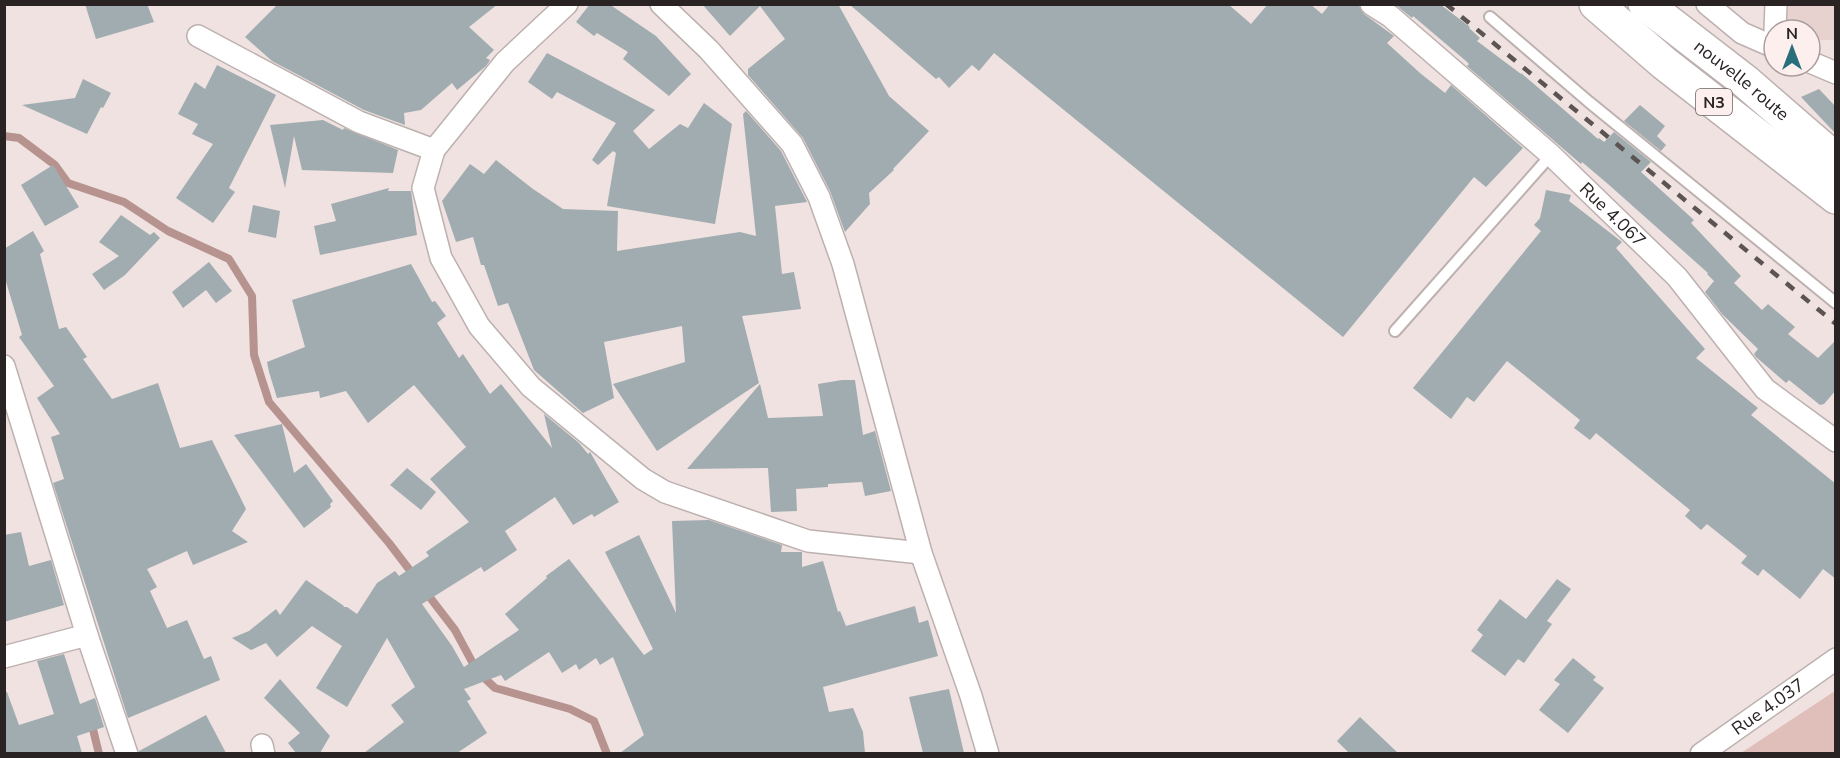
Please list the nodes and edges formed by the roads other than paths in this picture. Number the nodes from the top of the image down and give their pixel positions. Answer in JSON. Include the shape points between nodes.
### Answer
{"nodes":[{"id":1,"x":567,"y":4,"type":"edge"},
{"id":2,"x":661,"y":4,"type":"edge"},
{"id":3,"x":1371,"y":4,"type":"edge"},
{"id":4,"x":1596,"y":4,"type":"edge"},
{"id":5,"x":1707,"y":4,"type":"edge"},
{"id":6,"x":1659,"y":10,"type":"edge"},
{"id":7,"x":1490,"y":17,"type":"dead end"},
{"id":8,"x":198,"y":36,"type":"dead end"},
{"id":9,"x":1762,"y":42,"type":"edge"},
{"id":10,"x":1822,"y":67,"type":"edge"},
{"id":11,"x":1836,"y":73,"type":"edge"},
{"id":12,"x":434,"y":150,"type":"junction"},
{"id":13,"x":1551,"y":155,"type":"junction"},
{"id":14,"x":1836,"y":160,"type":"edge"},
{"id":15,"x":1836,"y":197,"type":"edge"},
{"id":16,"x":1836,"y":303,"type":"edge"},
{"id":17,"x":1395,"y":331,"type":"dead end"},
{"id":18,"x":4,"y":366,"type":"edge"},
{"id":19,"x":1836,"y":441,"type":"edge"},
{"id":20,"x":921,"y":553,"type":"junction"},
{"id":21,"x":87,"y":635,"type":"junction"},
{"id":22,"x":4,"y":657,"type":"edge"},
{"id":23,"x":1836,"y":659,"type":"edge"},
{"id":24,"x":127,"y":753,"type":"edge"},
{"id":25,"x":988,"y":753,"type":"edge"},
{"id":26,"x":1701,"y":753,"type":"edge"}],
"edges":[{"from":1,"to":12,"type":"street","via":[[505,62]]},
{"from":2,"to":20,"type":"street","via":[[709,50],[792,144],[819,197],[843,264]]},
{"from":3,"to":13,"type":"street","name":"Rue 4.067","via":[[1390,16]]},
{"from":4,"to":15,"type":"highway","name":"nouvelle route","number":"N3","via":[[1664,63]]},
{"from":5,"to":9,"type":"street","via":[[1742,33]]},
{"from":6,"to":14,"type":"highway","name":"nouvelle route","number":"N3"},
{"from":7,"to":16,"type":"lane"},
{"from":8,"to":12,"type":"street","via":[[358,122]]},
{"from":10,"to":11,"type":"street"},
{"from":12,"to":20,"type":"street","via":[[423,188],[441,258],[479,326],[531,387],[665,492],[808,541]]},
{"from":13,"to":17,"type":"lane"},
{"from":13,"to":19,"type":"street","name":"Rue 4.067","via":[[1677,277],[1764,389]]},
{"from":18,"to":21,"type":"street"},
{"from":20,"to":25,"type":"street"},
{"from":21,"to":22,"type":"street"},
{"from":21,"to":24,"type":"street"},
{"from":23,"to":26,"type":"street","name":"Rue 4.037"}]}
